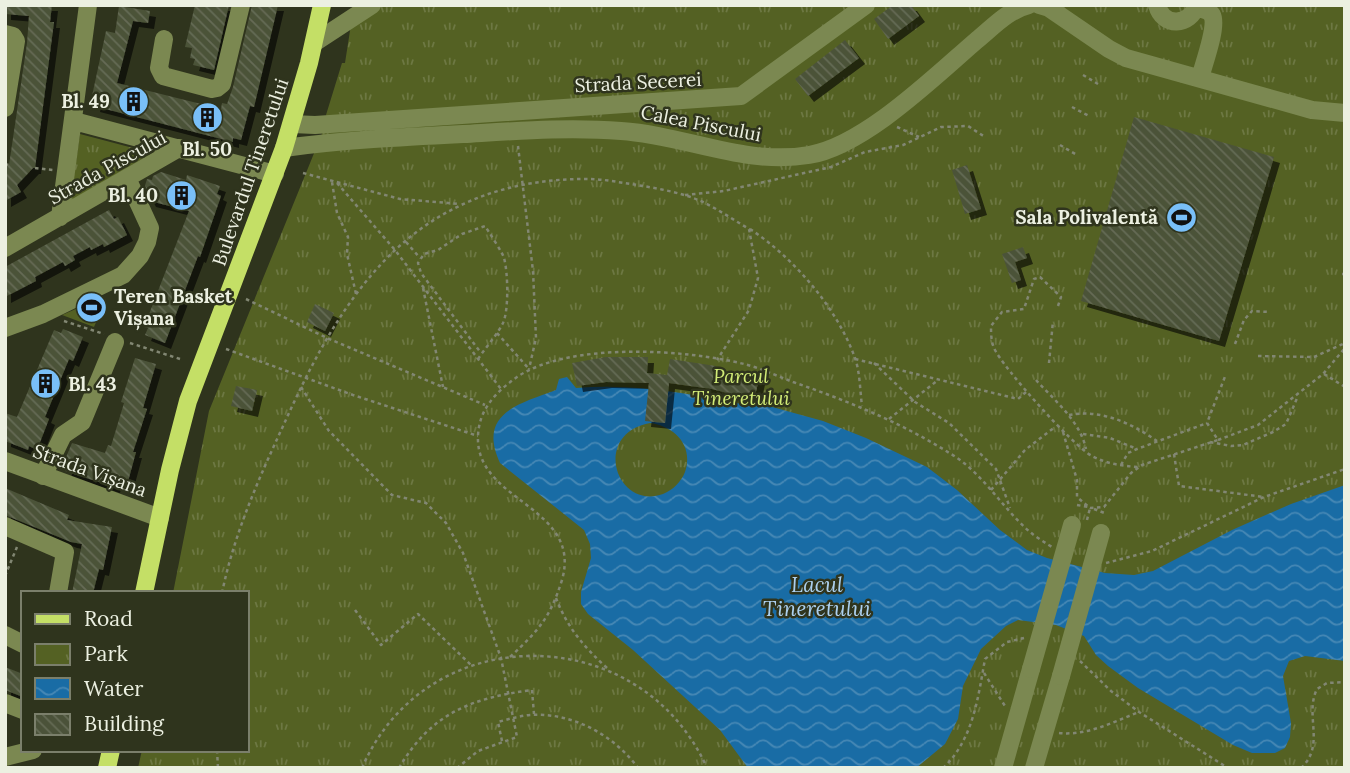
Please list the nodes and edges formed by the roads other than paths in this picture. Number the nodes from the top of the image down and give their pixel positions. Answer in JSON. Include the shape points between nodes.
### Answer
{"nodes":[{"id":1,"x":88,"y":5,"type":"edge"},
{"id":2,"x":241,"y":5,"type":"edge"},
{"id":3,"x":322,"y":5,"type":"edge"},
{"id":4,"x":372,"y":5,"type":"edge"},
{"id":5,"x":866,"y":5,"type":"edge"},
{"id":6,"x":1029,"y":5,"type":"edge"},
{"id":7,"x":1039,"y":5,"type":"edge"},
{"id":8,"x":1157,"y":5,"type":"edge"},
{"id":9,"x":1197,"y":6,"type":"edge"},
{"id":10,"x":5,"y":34,"type":"edge"},
{"id":11,"x":164,"y":39,"type":"dead end"},
{"id":12,"x":314,"y":43,"type":"junction"},
{"id":13,"x":1200,"y":78,"type":"junction"},
{"id":14,"x":5,"y":108,"type":"edge"},
{"id":15,"x":423,"y":110,"type":"junction"},
{"id":16,"x":1345,"y":113,"type":"edge"},
{"id":17,"x":383,"y":120,"type":"junction"},
{"id":18,"x":74,"y":121,"type":"junction"},
{"id":19,"x":292,"y":124,"type":"junction"},
{"id":20,"x":442,"y":135,"type":"junction"},
{"id":21,"x":384,"y":139,"type":"junction"},
{"id":22,"x":179,"y":148,"type":"junction"},
{"id":23,"x":284,"y":148,"type":"junction"},
{"id":24,"x":275,"y":174,"type":"junction"},
{"id":25,"x":127,"y":178,"type":"junction"},
{"id":26,"x":60,"y":217,"type":"junction"},
{"id":27,"x":5,"y":248,"type":"edge"},
{"id":28,"x":5,"y":328,"type":"edge"},
{"id":29,"x":115,"y":342,"type":"dead end"},
{"id":30,"x":5,"y":461,"type":"edge"},
{"id":31,"x":43,"y":476,"type":"junction"},
{"id":32,"x":160,"y":518,"type":"junction"},
{"id":33,"x":1072,"y":525,"type":"dead end"},
{"id":34,"x":5,"y":526,"type":"edge"},
{"id":35,"x":1101,"y":533,"type":"dead end"},
{"id":36,"x":58,"y":591,"type":"edge"},
{"id":37,"x":144,"y":591,"type":"edge"},
{"id":38,"x":5,"y":635,"type":"edge"},
{"id":39,"x":21,"y":642,"type":"edge"},
{"id":40,"x":1030,"y":673,"type":"junction"},
{"id":41,"x":1059,"y":681,"type":"junction"},
{"id":42,"x":25,"y":752,"type":"edge"},
{"id":43,"x":5,"y":757,"type":"edge"},
{"id":44,"x":1003,"y":768,"type":"edge"},
{"id":45,"x":1034,"y":768,"type":"edge"}],
"edges":[{"from":1,"to":18,"type":"street"},
{"from":2,"to":11,"type":"street","via":[[222,84],[217,88],[163,76],[159,68]]},
{"from":3,"to":12,"type":"main road","name":"Bulevardul Tineretului"},
{"from":4,"to":12,"type":"street"},
{"from":5,"to":15,"type":"street","name":"Strada Secerei","via":[[741,96],[632,94]]},
{"from":6,"to":20,"type":"street","name":"Calea Piscului","via":[[1005,17],[881,119],[826,152],[789,157],[728,153],[625,131]]},
{"from":7,"to":13,"type":"street","via":[[1126,58]]},
{"from":8,"to":9,"type":"street","via":[[1164,18],[1179,23]]},
{"from":9,"to":13,"type":"street","via":[[1212,15],[1214,26]]},
{"from":10,"to":14,"type":"street","via":[[16,41]]},
{"from":12,"to":19,"type":"main road","name":"Bulevardul Tineretului"},
{"from":13,"to":16,"type":"street","via":[[1312,110]]},
{"from":15,"to":17,"type":"street","name":"Strada Secerei"},
{"from":15,"to":20,"type":"street"},
{"from":17,"to":19,"type":"street","name":"Strada Secerei"},
{"from":17,"to":21,"type":"street"},
{"from":18,"to":22,"type":"street"},
{"from":18,"to":26,"type":"street"},
{"from":19,"to":23,"type":"main road","name":"Bulevardul Tineretului"},
{"from":20,"to":21,"type":"street","name":"Calea Piscului"},
{"from":21,"to":23,"type":"street","name":"Calea Piscului"},
{"from":22,"to":24,"type":"street","name":"Strada Piscului"},
{"from":22,"to":25,"type":"street","name":"Strada Piscului"},
{"from":23,"to":24,"type":"main road","name":"Bulevardul Tineretului"},
{"from":24,"to":32,"type":"main road","name":"Bulevardul Tineretului","via":[[188,401]]},
{"from":25,"to":26,"type":"street","name":"Strada Piscului"},
{"from":25,"to":28,"type":"street","via":[[150,230],[140,256],[123,275]]},
{"from":26,"to":27,"type":"street","name":"Strada Piscului"},
{"from":29,"to":31,"type":"street","via":[[82,422],[62,435]]},
{"from":30,"to":31,"type":"street","name":"Strada Vișana"},
{"from":31,"to":32,"type":"street","name":"Strada Vișana"},
{"from":32,"to":37,"type":"main road","name":"Bulevardul Tineretului"},
{"from":33,"to":40,"type":"street","bridge":true},
{"from":34,"to":36,"type":"street","via":[[65,552]]},
{"from":35,"to":41,"type":"street","bridge":true},
{"from":38,"to":39,"type":"street"},
{"from":40,"to":41,"type":"street"},
{"from":40,"to":44,"type":"street"},
{"from":41,"to":45,"type":"street"},
{"from":42,"to":43,"type":"street"}]}
